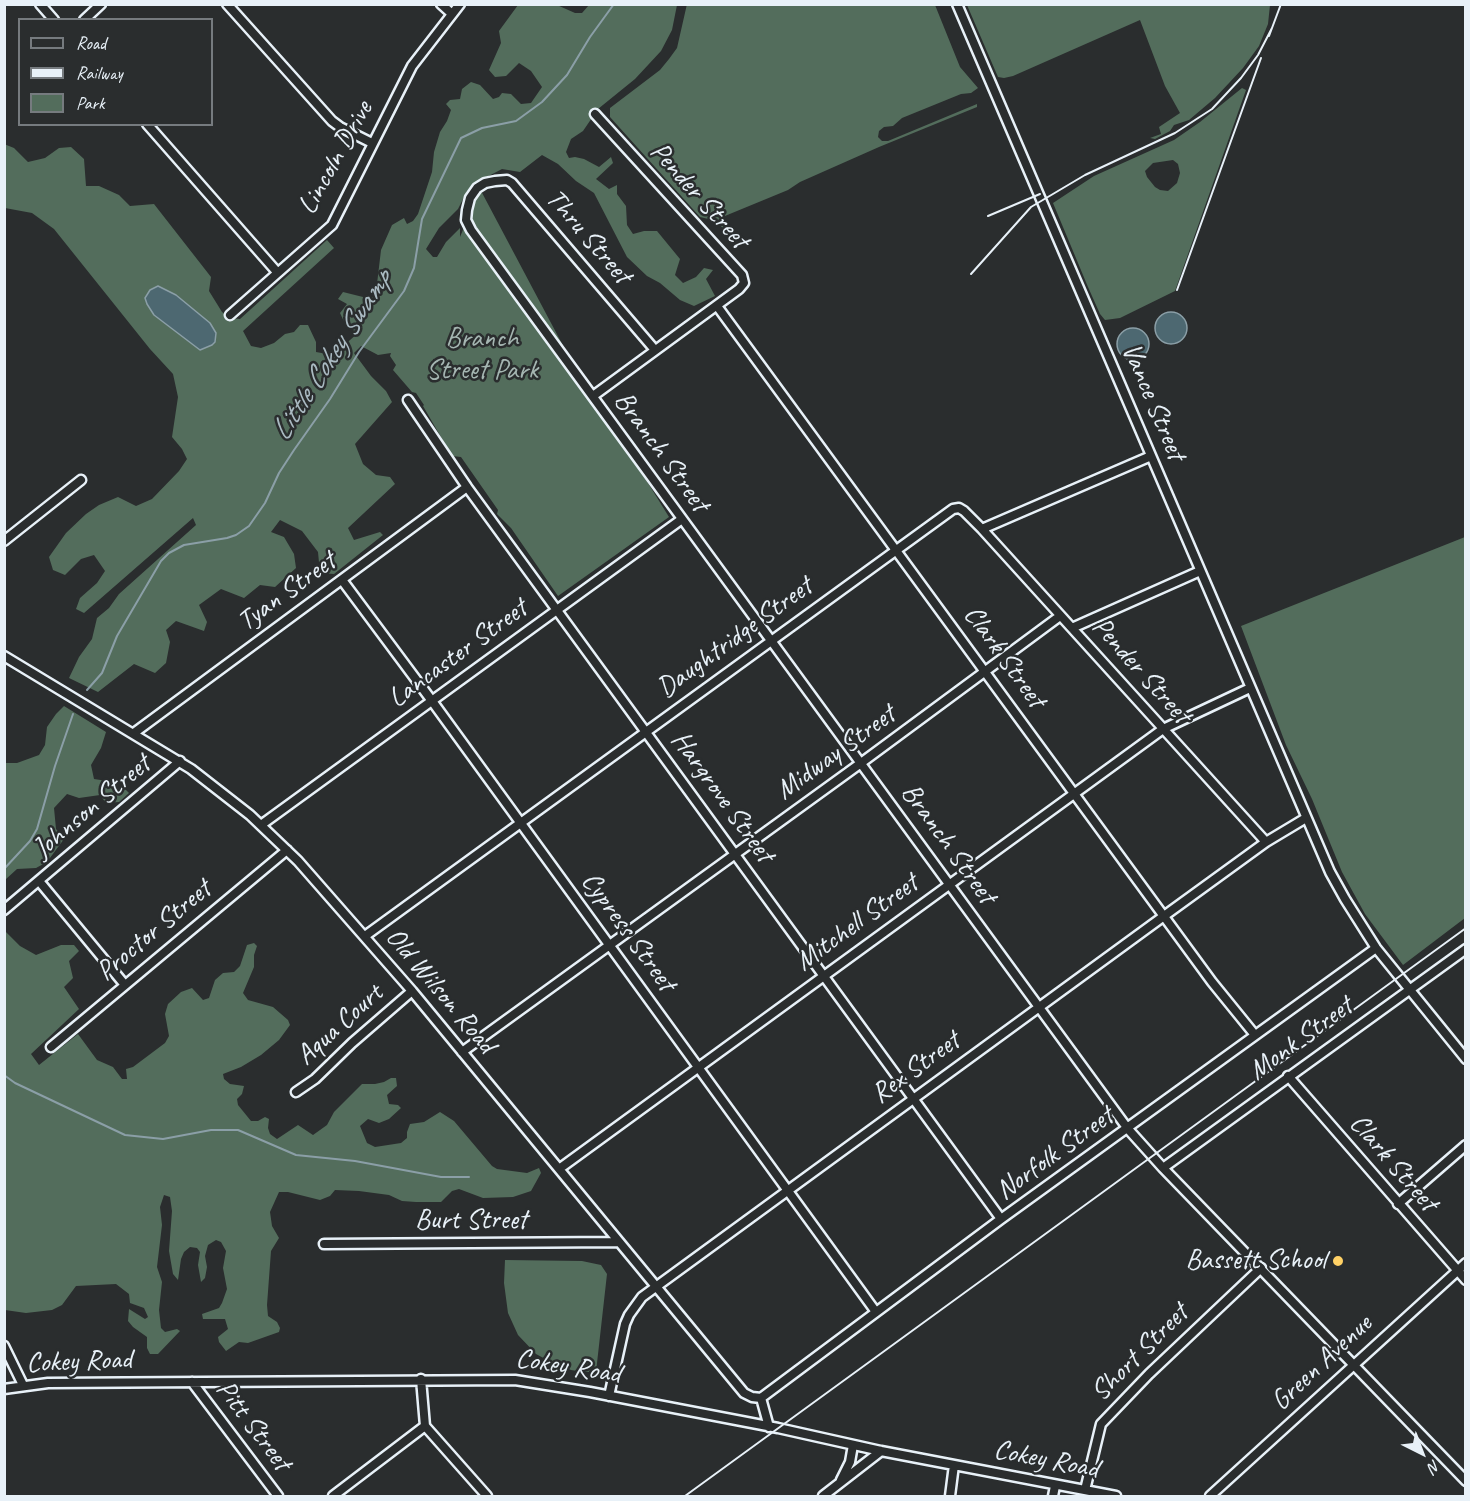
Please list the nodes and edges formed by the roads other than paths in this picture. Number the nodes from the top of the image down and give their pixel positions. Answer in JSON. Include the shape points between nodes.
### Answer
{"nodes":[{"id":1,"x":40,"y":4,"type":"edge"},
{"id":2,"x":101,"y":4,"type":"edge"},
{"id":3,"x":227,"y":4,"type":"edge"},
{"id":4,"x":441,"y":4,"type":"edge"},
{"id":5,"x":460,"y":4,"type":"edge"},
{"id":6,"x":957,"y":4,"type":"edge"},
{"id":7,"x":452,"y":14,"type":"junction"},
{"id":8,"x":52,"y":18,"type":"edge"},
{"id":9,"x":86,"y":18,"type":"edge"},
{"id":10,"x":595,"y":114,"type":"dead end"},
{"id":11,"x":149,"y":126,"type":"edge"},
{"id":12,"x":372,"y":143,"type":"junction"},
{"id":13,"x":477,"y":188,"type":"joint"},
{"id":14,"x":277,"y":272,"type":"junction"},
{"id":15,"x":717,"y":306,"type":"junction"},
{"id":16,"x":230,"y":315,"type":"dead end"},
{"id":17,"x":655,"y":350,"type":"junction"},
{"id":18,"x":593,"y":396,"type":"junction"},
{"id":19,"x":408,"y":400,"type":"dead end"},
{"id":20,"x":1151,"y":456,"type":"junction"},
{"id":21,"x":81,"y":480,"type":"dead end"},
{"id":22,"x":467,"y":487,"type":"junction"},
{"id":23,"x":682,"y":519,"type":"junction"},
{"id":24,"x":982,"y":529,"type":"junction"},
{"id":25,"x":4,"y":541,"type":"edge"},
{"id":26,"x":897,"y":549,"type":"junction"},
{"id":27,"x":1200,"y":571,"type":"junction"},
{"id":28,"x":342,"y":580,"type":"junction"},
{"id":29,"x":558,"y":609,"type":"junction"},
{"id":30,"x":1060,"y":616,"type":"junction"},
{"id":31,"x":1072,"y":628,"type":"junction"},
{"id":32,"x":771,"y":639,"type":"junction"},
{"id":33,"x":4,"y":656,"type":"edge"},
{"id":34,"x":985,"y":671,"type":"junction"},
{"id":35,"x":1250,"y":688,"type":"junction"},
{"id":36,"x":432,"y":701,"type":"junction"},
{"id":37,"x":1163,"y":729,"type":"junction"},
{"id":38,"x":646,"y":731,"type":"junction"},
{"id":39,"x":134,"y":733,"type":"junction"},
{"id":40,"x":180,"y":761,"type":"junction"},
{"id":41,"x":861,"y":763,"type":"junction"},
{"id":42,"x":1076,"y":793,"type":"junction"},
{"id":43,"x":1306,"y":818,"type":"junction"},
{"id":44,"x":520,"y":823,"type":"junction"},
{"id":45,"x":261,"y":825,"type":"junction"},
{"id":46,"x":1266,"y":842,"type":"junction"},
{"id":47,"x":287,"y":850,"type":"junction"},
{"id":48,"x":735,"y":854,"type":"junction"},
{"id":49,"x":39,"y":881,"type":"junction"},
{"id":50,"x":949,"y":885,"type":"junction"},
{"id":51,"x":4,"y":910,"type":"edge"},
{"id":52,"x":1164,"y":915,"type":"junction"},
{"id":53,"x":365,"y":936,"type":"junction"},
{"id":54,"x":610,"y":946,"type":"junction"},
{"id":55,"x":1376,"y":948,"type":"junction"},
{"id":56,"x":1466,"y":949,"type":"edge"},
{"id":57,"x":823,"y":975,"type":"junction"},
{"id":58,"x":125,"y":985,"type":"junction"},
{"id":59,"x":1410,"y":990,"type":"junction"},
{"id":60,"x":412,"y":991,"type":"junction"},
{"id":61,"x":1039,"y":1007,"type":"junction"},
{"id":62,"x":1255,"y":1035,"type":"junction"},
{"id":63,"x":51,"y":1047,"type":"dead end"},
{"id":64,"x":462,"y":1052,"type":"junction"},
{"id":65,"x":1466,"y":1059,"type":"edge"},
{"id":66,"x":698,"y":1067,"type":"junction"},
{"id":67,"x":1288,"y":1076,"type":"junction"},
{"id":68,"x":297,"y":1092,"type":"dead end"},
{"id":69,"x":914,"y":1098,"type":"junction"},
{"id":70,"x":1128,"y":1129,"type":"junction"},
{"id":71,"x":1466,"y":1145,"type":"edge"},
{"id":72,"x":1163,"y":1167,"type":"junction"},
{"id":73,"x":559,"y":1169,"type":"junction"},
{"id":74,"x":788,"y":1190,"type":"junction"},
{"id":75,"x":1398,"y":1204,"type":"junction"},
{"id":76,"x":1001,"y":1220,"type":"junction"},
{"id":77,"x":618,"y":1242,"type":"junction"},
{"id":78,"x":324,"y":1244,"type":"dead end"},
{"id":79,"x":1466,"y":1263,"type":"edge"},
{"id":80,"x":1261,"y":1268,"type":"junction"},
{"id":81,"x":1457,"y":1271,"type":"junction"},
{"id":82,"x":1466,"y":1280,"type":"edge"},
{"id":83,"x":656,"y":1285,"type":"junction"},
{"id":84,"x":876,"y":1312,"type":"junction"},
{"id":85,"x":4,"y":1346,"type":"edge"},
{"id":86,"x":1353,"y":1364,"type":"junction"},
{"id":87,"x":421,"y":1379,"type":"junction"},
{"id":88,"x":192,"y":1382,"type":"junction"},
{"id":89,"x":22,"y":1385,"type":"junction"},
{"id":90,"x":4,"y":1389,"type":"edge"},
{"id":91,"x":609,"y":1396,"type":"junction"},
{"id":92,"x":760,"y":1398,"type":"junction"},
{"id":93,"x":425,"y":1426,"type":"junction"},
{"id":94,"x":769,"y":1427,"type":"junction"},
{"id":95,"x":853,"y":1445,"type":"junction"},
{"id":96,"x":881,"y":1451,"type":"junction"},
{"id":97,"x":954,"y":1465,"type":"junction"},
{"id":98,"x":1466,"y":1481,"type":"edge"},
{"id":99,"x":837,"y":1485,"type":"junction"},
{"id":100,"x":1055,"y":1486,"type":"junction"},
{"id":101,"x":1085,"y":1490,"type":"junction"},
{"id":102,"x":278,"y":1497,"type":"edge"},
{"id":103,"x":333,"y":1497,"type":"edge"},
{"id":104,"x":487,"y":1497,"type":"edge"},
{"id":105,"x":823,"y":1497,"type":"edge"},
{"id":106,"x":950,"y":1497,"type":"edge"},
{"id":107,"x":1053,"y":1497,"type":"edge"},
{"id":108,"x":1116,"y":1497,"type":"edge"},
{"id":109,"x":1210,"y":1497,"type":"edge"}],
"edges":[{"from":1,"to":8,"type":"street"},
{"from":2,"to":9,"type":"street"},
{"from":3,"to":12,"type":"street","via":[[332,121]]},
{"from":4,"to":7,"type":"street"},
{"from":5,"to":7,"type":"street","name":"Lincoln Drive"},
{"from":6,"to":20,"type":"street","name":"Vance Street"},
{"from":7,"to":12,"type":"street","name":"Lincoln Drive","via":[[418,55]]},
{"from":10,"to":15,"type":"street","name":"Pender Street","via":[[742,275],[744,282],[739,289]]},
{"from":11,"to":14,"type":"street"},
{"from":12,"to":14,"type":"street","name":"Lincoln Drive","via":[[332,225]]},
{"from":13,"to":17,"type":"street","name":"Thru Street","via":[[495,181],[512,183]]},
{"from":13,"to":18,"type":"street","name":"Branch Street","via":[[467,210],[471,230]]},
{"from":14,"to":16,"type":"street","name":"Lincoln Drive"},
{"from":15,"to":17,"type":"street"},
{"from":15,"to":26,"type":"street","name":"Clark Street"},
{"from":17,"to":18,"type":"street"},
{"from":18,"to":23,"type":"street","name":"Branch Street"},
{"from":19,"to":22,"type":"street","name":"Hargrove Street"},
{"from":20,"to":24,"type":"street"},
{"from":20,"to":27,"type":"street","name":"Vance Street"},
{"from":21,"to":25,"type":"street"},
{"from":22,"to":28,"type":"street","name":"Tyan Street"},
{"from":22,"to":29,"type":"street","name":"Hargrove Street"},
{"from":23,"to":29,"type":"street","name":"Lancaster Street"},
{"from":23,"to":32,"type":"street","name":"Branch Street"},
{"from":24,"to":26,"type":"street","name":"Daughtridge Street","via":[[964,511],[953,509]]},
{"from":24,"to":30,"type":"street","name":"Pender Street"},
{"from":26,"to":32,"type":"street","name":"Daughtridge Street"},
{"from":26,"to":34,"type":"street","name":"Clark Street"},
{"from":27,"to":31,"type":"street"},
{"from":27,"to":35,"type":"street","name":"Vance Street"},
{"from":28,"to":36,"type":"street","name":"Cypress Street"},
{"from":28,"to":39,"type":"street","name":"Tyan Street"},
{"from":29,"to":36,"type":"street","name":"Lancaster Street"},
{"from":29,"to":38,"type":"street","name":"Hargrove Street"},
{"from":30,"to":31,"type":"street","name":"Pender Street"},
{"from":30,"to":34,"type":"street","name":"Midway Street"},
{"from":31,"to":37,"type":"street","name":"Pender Street"},
{"from":32,"to":38,"type":"street","name":"Daughtridge Street"},
{"from":32,"to":41,"type":"street","name":"Branch Street"},
{"from":33,"to":39,"type":"street","name":"Old Wilson Road"},
{"from":34,"to":41,"type":"street","name":"Midway Street"},
{"from":34,"to":42,"type":"street","name":"Clark Street"},
{"from":35,"to":37,"type":"street","name":"Mitchell Street"},
{"from":35,"to":43,"type":"street","name":"Vance Street"},
{"from":36,"to":44,"type":"street","name":"Cypress Street"},
{"from":36,"to":45,"type":"street","name":"Lancaster Street"},
{"from":37,"to":42,"type":"street","name":"Mitchell Street"},
{"from":37,"to":46,"type":"street","name":"Pender Street"},
{"from":38,"to":44,"type":"street","name":"Daughtridge Street"},
{"from":38,"to":48,"type":"street","name":"Hargrove Street"},
{"from":39,"to":40,"type":"street","name":"Old Wilson Road"},
{"from":40,"to":45,"type":"street","name":"Old Wilson Road"},
{"from":40,"to":49,"type":"street","name":"Johnson Street"},
{"from":41,"to":48,"type":"street","name":"Midway Street"},
{"from":41,"to":50,"type":"street","name":"Branch Street"},
{"from":42,"to":50,"type":"street","name":"Mitchell Street"},
{"from":42,"to":52,"type":"street","name":"Clark Street"},
{"from":43,"to":46,"type":"street","name":"Rex Street"},
{"from":43,"to":55,"type":"street","via":[[1340,890]]},
{"from":44,"to":53,"type":"street","name":"Daughtridge Street"},
{"from":44,"to":54,"type":"street","name":"Cypress Street"},
{"from":45,"to":47,"type":"street","name":"Old Wilson Road"},
{"from":46,"to":52,"type":"street","name":"Rex Street"},
{"from":47,"to":53,"type":"street","name":"Old Wilson Road"},
{"from":47,"to":58,"type":"street","name":"Proctor Street"},
{"from":48,"to":54,"type":"street","name":"Midway Street"},
{"from":48,"to":57,"type":"street","name":"Hargrove Street"},
{"from":49,"to":51,"type":"street","name":"Johnson Street"},
{"from":49,"to":58,"type":"street"},
{"from":50,"to":57,"type":"street","name":"Mitchell Street"},
{"from":50,"to":61,"type":"street","name":"Branch Street"},
{"from":52,"to":61,"type":"street","name":"Rex Street"},
{"from":52,"to":62,"type":"street","name":"Clark Street"},
{"from":53,"to":60,"type":"street","name":"Old Wilson Road"},
{"from":54,"to":64,"type":"street","name":"Midway Street"},
{"from":54,"to":66,"type":"street","name":"Cypress Street"},
{"from":55,"to":59,"type":"street"},
{"from":55,"to":62,"type":"street","name":"Norfolk Street"},
{"from":56,"to":59,"type":"street","name":"Monk Street"},
{"from":57,"to":66,"type":"street","name":"Mitchell Street"},
{"from":57,"to":69,"type":"street","name":"Hargrove Street"},
{"from":58,"to":63,"type":"street","name":"Proctor Street"},
{"from":59,"to":65,"type":"street"},
{"from":59,"to":67,"type":"street","name":"Monk Street"},
{"from":60,"to":64,"type":"street","name":"Old Wilson Road"},
{"from":60,"to":68,"type":"street","name":"Aqua Court"},
{"from":61,"to":69,"type":"street","name":"Rex Street"},
{"from":61,"to":70,"type":"street","name":"Branch Street"},
{"from":62,"to":70,"type":"street","name":"Norfolk Street"},
{"from":64,"to":73,"type":"street","name":"Old Wilson Road"},
{"from":66,"to":73,"type":"street","name":"Mitchell Street"},
{"from":66,"to":74,"type":"street","name":"Cypress Street"},
{"from":67,"to":72,"type":"street","name":"Monk Street"},
{"from":67,"to":75,"type":"street","name":"Clark Street"},
{"from":69,"to":74,"type":"street","name":"Rex Street"},
{"from":69,"to":76,"type":"street","name":"Hargrove Street"},
{"from":70,"to":72,"type":"street","name":"Branch Street"},
{"from":70,"to":76,"type":"street","name":"Norfolk Street"},
{"from":71,"to":75,"type":"street"},
{"from":72,"to":80,"type":"street","name":"Branch Street"},
{"from":73,"to":77,"type":"street","name":"Old Wilson Road"},
{"from":74,"to":83,"type":"street","name":"Rex Street"},
{"from":74,"to":84,"type":"street","name":"Cypress Street"},
{"from":75,"to":81,"type":"street","name":"Clark Street"},
{"from":76,"to":84,"type":"street","name":"Norfolk Street"},
{"from":77,"to":78,"type":"street","name":"Burt Street"},
{"from":77,"to":83,"type":"street","name":"Old Wilson Road"},
{"from":79,"to":81,"type":"street","name":"Green Avenue"},
{"from":80,"to":86,"type":"street","name":"Branch Street"},
{"from":80,"to":101,"type":"street","name":"Short Street","via":[[1101,1424]]},
{"from":81,"to":82,"type":"street","name":"Clark Street"},
{"from":81,"to":86,"type":"street","name":"Green Avenue"},
{"from":83,"to":91,"type":"street","name":"Rex Street","via":[[629,1315]]},
{"from":83,"to":92,"type":"street","name":"Old Wilson Road","via":[[744,1393]]},
{"from":84,"to":92,"type":"street","name":"Norfolk Street"},
{"from":85,"to":89,"type":"street"},
{"from":86,"to":98,"type":"street","name":"Branch Street"},
{"from":86,"to":109,"type":"street","name":"Green Avenue"},
{"from":87,"to":88,"type":"street","name":"Cokey Road"},
{"from":87,"to":91,"type":"street","name":"Cokey Road","via":[[515,1380]]},
{"from":87,"to":93,"type":"street"},
{"from":88,"to":89,"type":"street","name":"Cokey Road"},
{"from":88,"to":102,"type":"street","name":"Pitt Street"},
{"from":89,"to":90,"type":"street","name":"Cokey Road"},
{"from":91,"to":94,"type":"street","name":"Cokey Road"},
{"from":92,"to":94,"type":"street"},
{"from":93,"to":103,"type":"street"},
{"from":93,"to":104,"type":"street"},
{"from":94,"to":95,"type":"street","name":"Cokey Road"},
{"from":95,"to":96,"type":"street","name":"Cokey Road"},
{"from":95,"to":99,"type":"street","via":[[847,1469]]},
{"from":96,"to":97,"type":"street","name":"Cokey Road"},
{"from":96,"to":99,"type":"street"},
{"from":97,"to":100,"type":"street","name":"Cokey Road"},
{"from":97,"to":106,"type":"street"},
{"from":99,"to":105,"type":"street"},
{"from":100,"to":101,"type":"street","name":"Cokey Road"},
{"from":100,"to":107,"type":"street"},
{"from":101,"to":108,"type":"street","name":"Cokey Road"}]}
